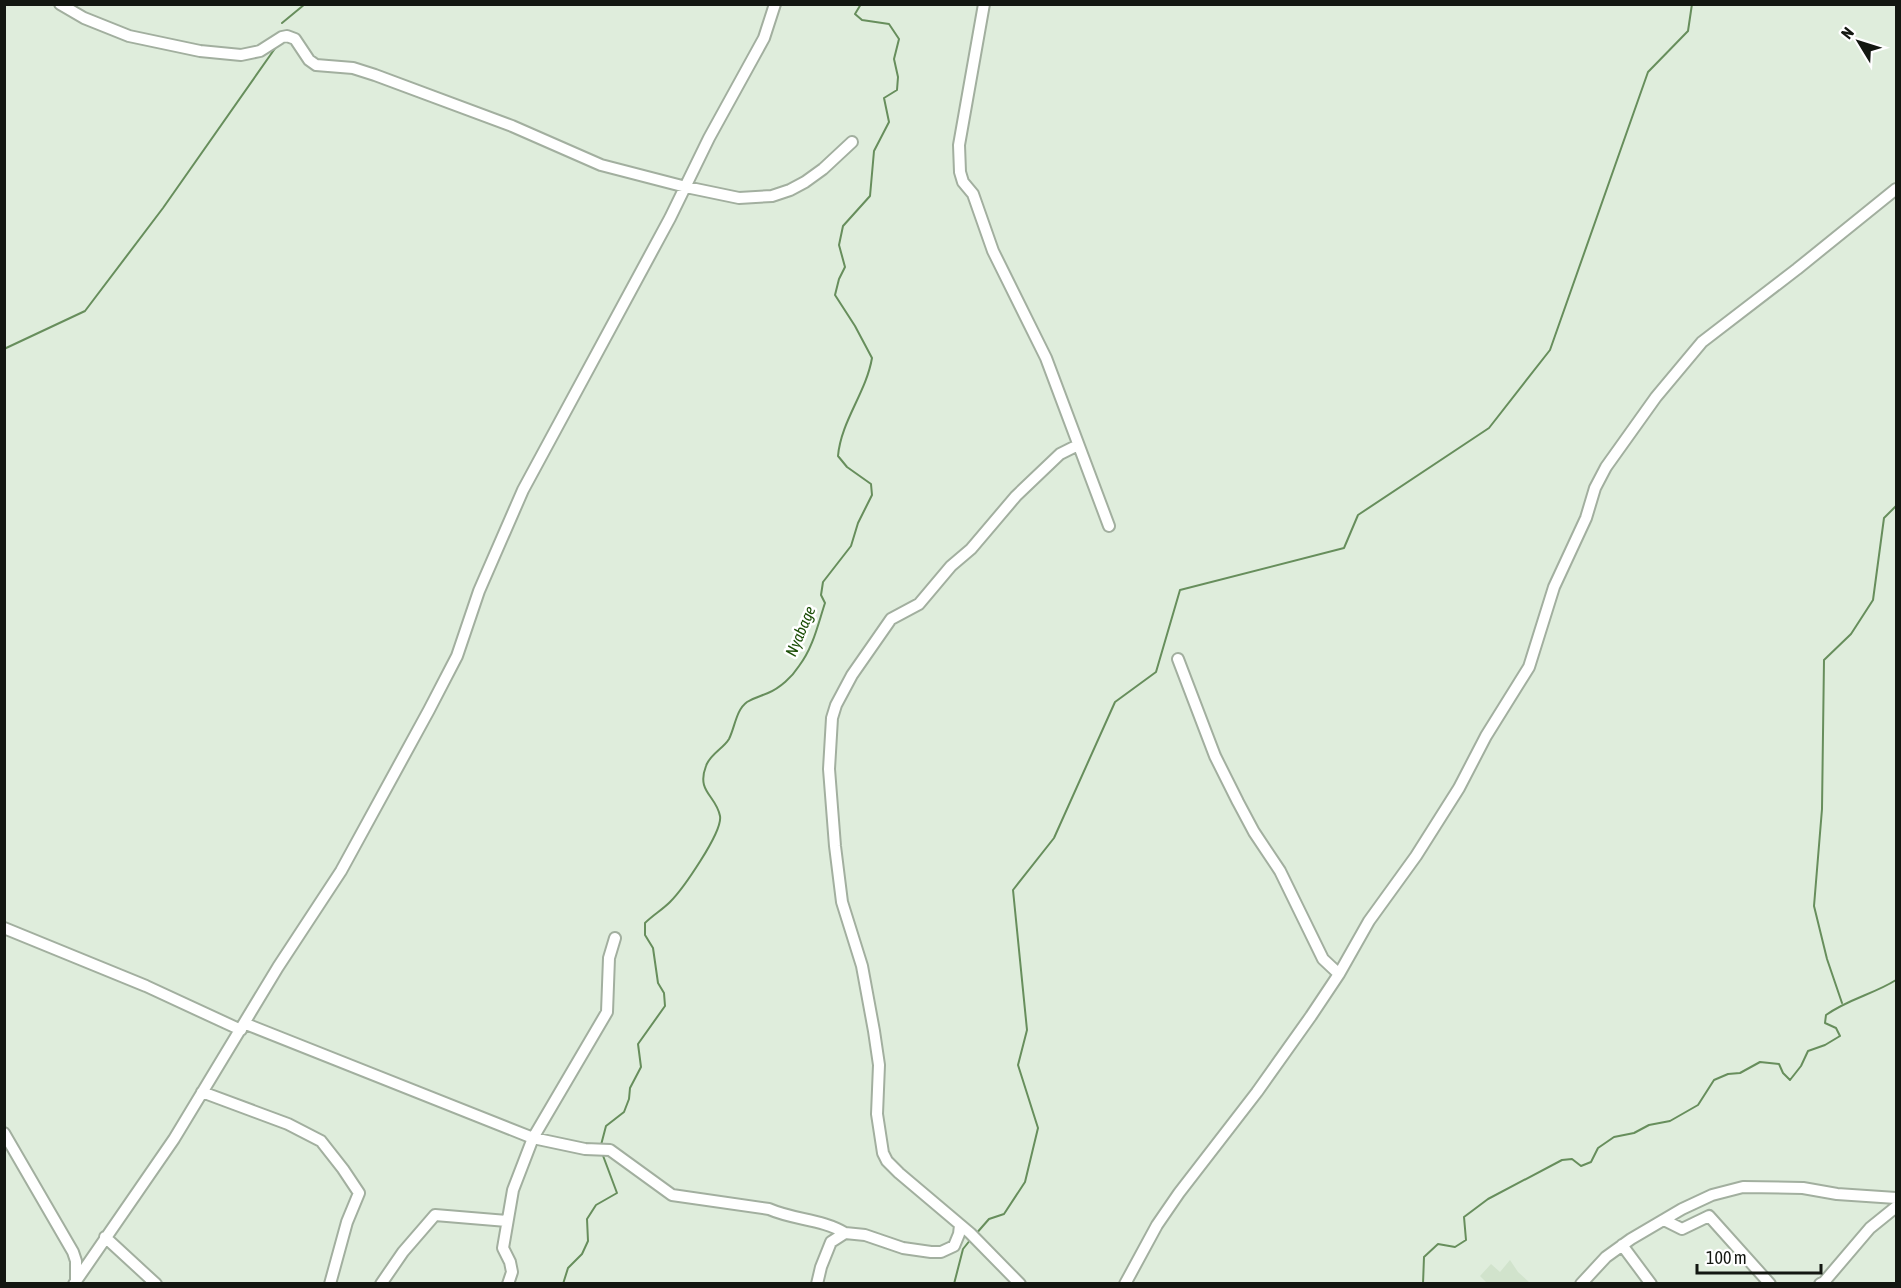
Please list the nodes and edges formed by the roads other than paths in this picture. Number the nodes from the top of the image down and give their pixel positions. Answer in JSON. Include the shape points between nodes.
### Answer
{"nodes":[{"id":1,"x":60,"y":4,"type":"edge"},
{"id":2,"x":775,"y":4,"type":"edge"},
{"id":3,"x":984,"y":4,"type":"edge"},
{"id":4,"x":852,"y":142,"type":"dead end"},
{"id":5,"x":686,"y":187,"type":"junction"},
{"id":6,"x":1896,"y":189,"type":"edge"},
{"id":7,"x":1078,"y":445,"type":"junction"},
{"id":8,"x":1109,"y":526,"type":"dead end"},
{"id":9,"x":1178,"y":659,"type":"dead end"},
{"id":10,"x":4,"y":928,"type":"edge"},
{"id":11,"x":615,"y":938,"type":"dead end"},
{"id":12,"x":1339,"y":974,"type":"junction"},
{"id":13,"x":243,"y":1027,"type":"junction"},
{"id":14,"x":202,"y":1092,"type":"junction"},
{"id":15,"x":4,"y":1134,"type":"edge"},
{"id":16,"x":533,"y":1138,"type":"junction"},
{"id":17,"x":1896,"y":1198,"type":"edge"},
{"id":18,"x":1896,"y":1207,"type":"edge"},
{"id":19,"x":1664,"y":1220,"type":"junction"},
{"id":20,"x":507,"y":1221,"type":"junction"},
{"id":21,"x":960,"y":1225,"type":"junction"},
{"id":22,"x":845,"y":1233,"type":"junction"},
{"id":23,"x":105,"y":1237,"type":"junction"},
{"id":24,"x":1622,"y":1245,"type":"junction"},
{"id":25,"x":75,"y":1282,"type":"edge"},
{"id":26,"x":156,"y":1284,"type":"edge"},
{"id":27,"x":330,"y":1284,"type":"edge"},
{"id":28,"x":381,"y":1284,"type":"edge"},
{"id":29,"x":508,"y":1284,"type":"edge"},
{"id":30,"x":817,"y":1284,"type":"edge"},
{"id":31,"x":1020,"y":1284,"type":"edge"},
{"id":32,"x":1125,"y":1284,"type":"edge"},
{"id":33,"x":1581,"y":1284,"type":"edge"},
{"id":34,"x":1651,"y":1284,"type":"edge"},
{"id":35,"x":1770,"y":1284,"type":"edge"},
{"id":36,"x":1820,"y":1284,"type":"edge"}],
"edges":[{"from":1,"to":5,"type":"street","via":[[129,36],[200,51],[241,55],[260,51],[287,36],[295,39],[316,65],[353,68],[375,75],[512,126],[601,165]]},
{"from":2,"to":5,"type":"street","via":[[764,38]]},
{"from":3,"to":7,"type":"street","via":[[959,145],[960,172],[973,195],[993,251],[1047,358]]},
{"from":4,"to":5,"type":"street","via":[[806,182],[772,196],[739,198]]},
{"from":5,"to":13,"type":"street","via":[[523,490],[479,591],[457,656],[434,701],[341,871]]},
{"from":6,"to":12,"type":"street","via":[[1702,342],[1656,397],[1595,488],[1586,518],[1554,586],[1529,667],[1459,788],[1369,921]]},
{"from":7,"to":8,"type":"street"},
{"from":7,"to":21,"type":"street","via":[[1060,454],[1016,496],[918,604],[891,620],[852,675],[832,718],[829,769],[835,846],[843,902],[862,966],[874,1031],[879,1065],[877,1114],[883,1153],[899,1173]]},
{"from":9,"to":12,"type":"street","via":[[1215,756],[1238,802],[1291,891],[1323,959]]},
{"from":10,"to":13,"type":"street"},
{"from":11,"to":16,"type":"street","via":[[609,958],[607,1012]]},
{"from":12,"to":32,"type":"street","via":[[1257,1092],[1179,1193]]},
{"from":13,"to":14,"type":"street"},
{"from":13,"to":16,"type":"street"},
{"from":14,"to":23,"type":"street","via":[[159,1162]]},
{"from":14,"to":27,"type":"street","via":[[288,1124],[321,1141],[359,1193]]},
{"from":15,"to":25,"type":"street","via":[[73,1252]]},
{"from":16,"to":20,"type":"street","via":[[513,1190]]},
{"from":16,"to":22,"type":"street","via":[[610,1150],[672,1195],[769,1209],[828,1224]]},
{"from":17,"to":19,"type":"street","via":[[1803,1188],[1743,1187],[1712,1195]]},
{"from":18,"to":36,"type":"street","via":[[1870,1228]]},
{"from":19,"to":24,"type":"street"},
{"from":19,"to":35,"type":"street","via":[[1682,1229],[1709,1216]]},
{"from":20,"to":28,"type":"street","via":[[435,1215]]},
{"from":20,"to":29,"type":"street","via":[[503,1248],[512,1272]]},
{"from":21,"to":22,"type":"street","via":[[954,1246],[941,1252],[903,1248],[865,1235]]},
{"from":21,"to":31,"type":"street"},
{"from":22,"to":30,"type":"street","via":[[831,1242]]},
{"from":23,"to":25,"type":"street"},
{"from":23,"to":26,"type":"street"},
{"from":24,"to":33,"type":"street"},
{"from":24,"to":34,"type":"street"}]}
